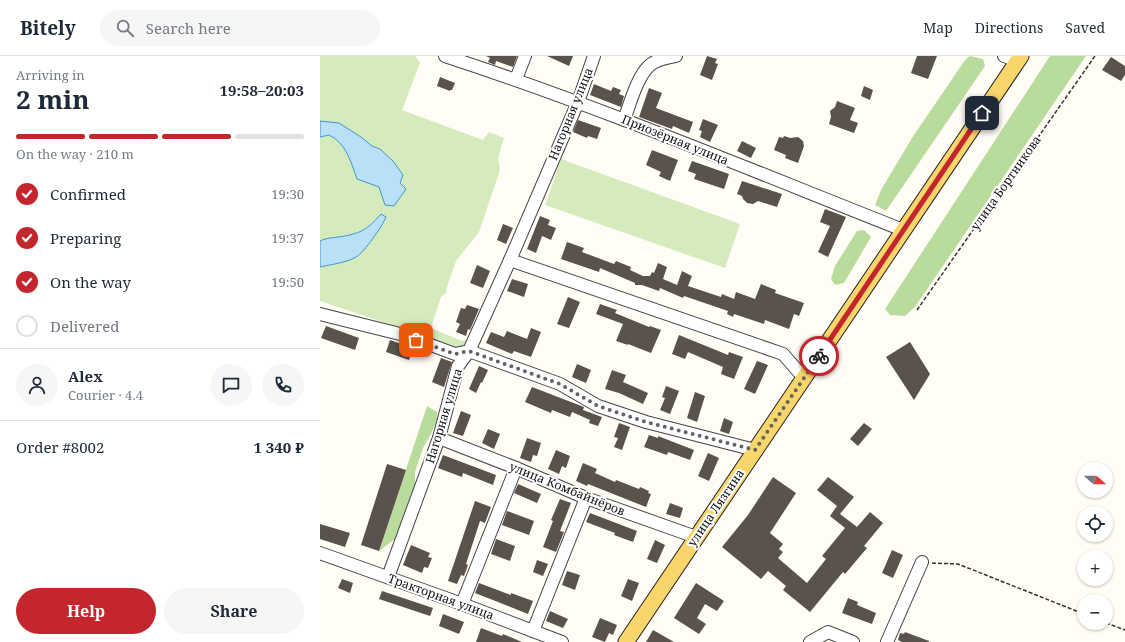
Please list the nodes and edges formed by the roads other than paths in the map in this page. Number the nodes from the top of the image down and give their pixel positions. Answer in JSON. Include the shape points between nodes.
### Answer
{"nodes":[{"id":1,"x":445,"y":56,"type":"edge"},
{"id":2,"x":525,"y":56,"type":"edge"},
{"id":3,"x":594,"y":56,"type":"edge"},
{"id":4,"x":676,"y":56,"type":"edge"},
{"id":5,"x":1014,"y":58,"type":"edge"},
{"id":6,"x":516,"y":79,"type":"junction"},
{"id":7,"x":578,"y":102,"type":"junction"},
{"id":8,"x":624,"y":120,"type":"junction"},
{"id":9,"x":903,"y":230,"type":"junction"},
{"id":10,"x":510,"y":260,"type":"junction"},
{"id":11,"x":320,"y":314,"type":"edge"},
{"id":12,"x":469,"y":351,"type":"junction"},
{"id":13,"x":804,"y":378,"type":"junction"},
{"id":14,"x":439,"y":438,"type":"junction"},
{"id":15,"x":755,"y":450,"type":"junction"},
{"id":16,"x":516,"y":468,"type":"junction"},
{"id":17,"x":586,"y":498,"type":"junction"},
{"id":18,"x":696,"y":537,"type":"junction"},
{"id":19,"x":320,"y":553,"type":"edge"},
{"id":20,"x":922,"y":562,"type":"road end"},
{"id":21,"x":388,"y":577,"type":"junction"},
{"id":22,"x":462,"y":604,"type":"junction"},
{"id":23,"x":533,"y":631,"type":"junction"},
{"id":24,"x":562,"y":642,"type":"edge"},
{"id":25,"x":626,"y":642,"type":"edge"},
{"id":26,"x":810,"y":642,"type":"edge"},
{"id":27,"x":853,"y":642,"type":"edge"},
{"id":28,"x":887,"y":642,"type":"edge"}],
"edges":[{"from":1,"to":6,"type":"street","name":"Приозёрная улица"},
{"from":2,"to":6,"type":"street"},
{"from":3,"to":7,"type":"street","name":"Нагорная улица"},
{"from":4,"to":8,"type":"street","via":[[649,65],[635,90]]},
{"from":5,"to":9,"type":"main road","name":"улица Лязгина"},
{"from":6,"to":7,"type":"street","name":"Приозёрная улица"},
{"from":7,"to":8,"type":"street","name":"Приозёрная улица"},
{"from":7,"to":10,"type":"street","name":"Нагорная улица"},
{"from":8,"to":9,"type":"street","name":"Приозёрная улица"},
{"from":9,"to":13,"type":"main road","name":"улица Лязгина"},
{"from":10,"to":12,"type":"street","name":"Нагорная улица"},
{"from":10,"to":13,"type":"street","via":[[783,354]]},
{"from":11,"to":12,"type":"street","via":[[404,335],[455,354]]},
{"from":12,"to":14,"type":"street","name":"Нагорная улица","via":[[458,366]]},
{"from":12,"to":15,"type":"street","via":[[560,384],[598,406],[646,422]]},
{"from":13,"to":15,"type":"main road","name":"улица Лязгина"},
{"from":14,"to":16,"type":"street","name":"улица Комбайнёров"},
{"from":14,"to":21,"type":"street","name":"Нагорная улица"},
{"from":15,"to":18,"type":"main road","name":"улица Лязгина"},
{"from":16,"to":17,"type":"street","name":"улица Комбайнёров"},
{"from":16,"to":22,"type":"street"},
{"from":17,"to":18,"type":"street","name":"улица Комбайнёров"},
{"from":17,"to":23,"type":"street"},
{"from":18,"to":25,"type":"main road","name":"улица Лязгина"},
{"from":19,"to":21,"type":"street","name":"Тракторная улица"},
{"from":20,"to":28,"type":"street"},
{"from":21,"to":22,"type":"street","name":"Тракторная улица"},
{"from":22,"to":23,"type":"street","name":"Тракторная улица"},
{"from":23,"to":24,"type":"street","name":"Тракторная улица"},
{"from":26,"to":27,"type":"street","via":[[828,632]]}]}
